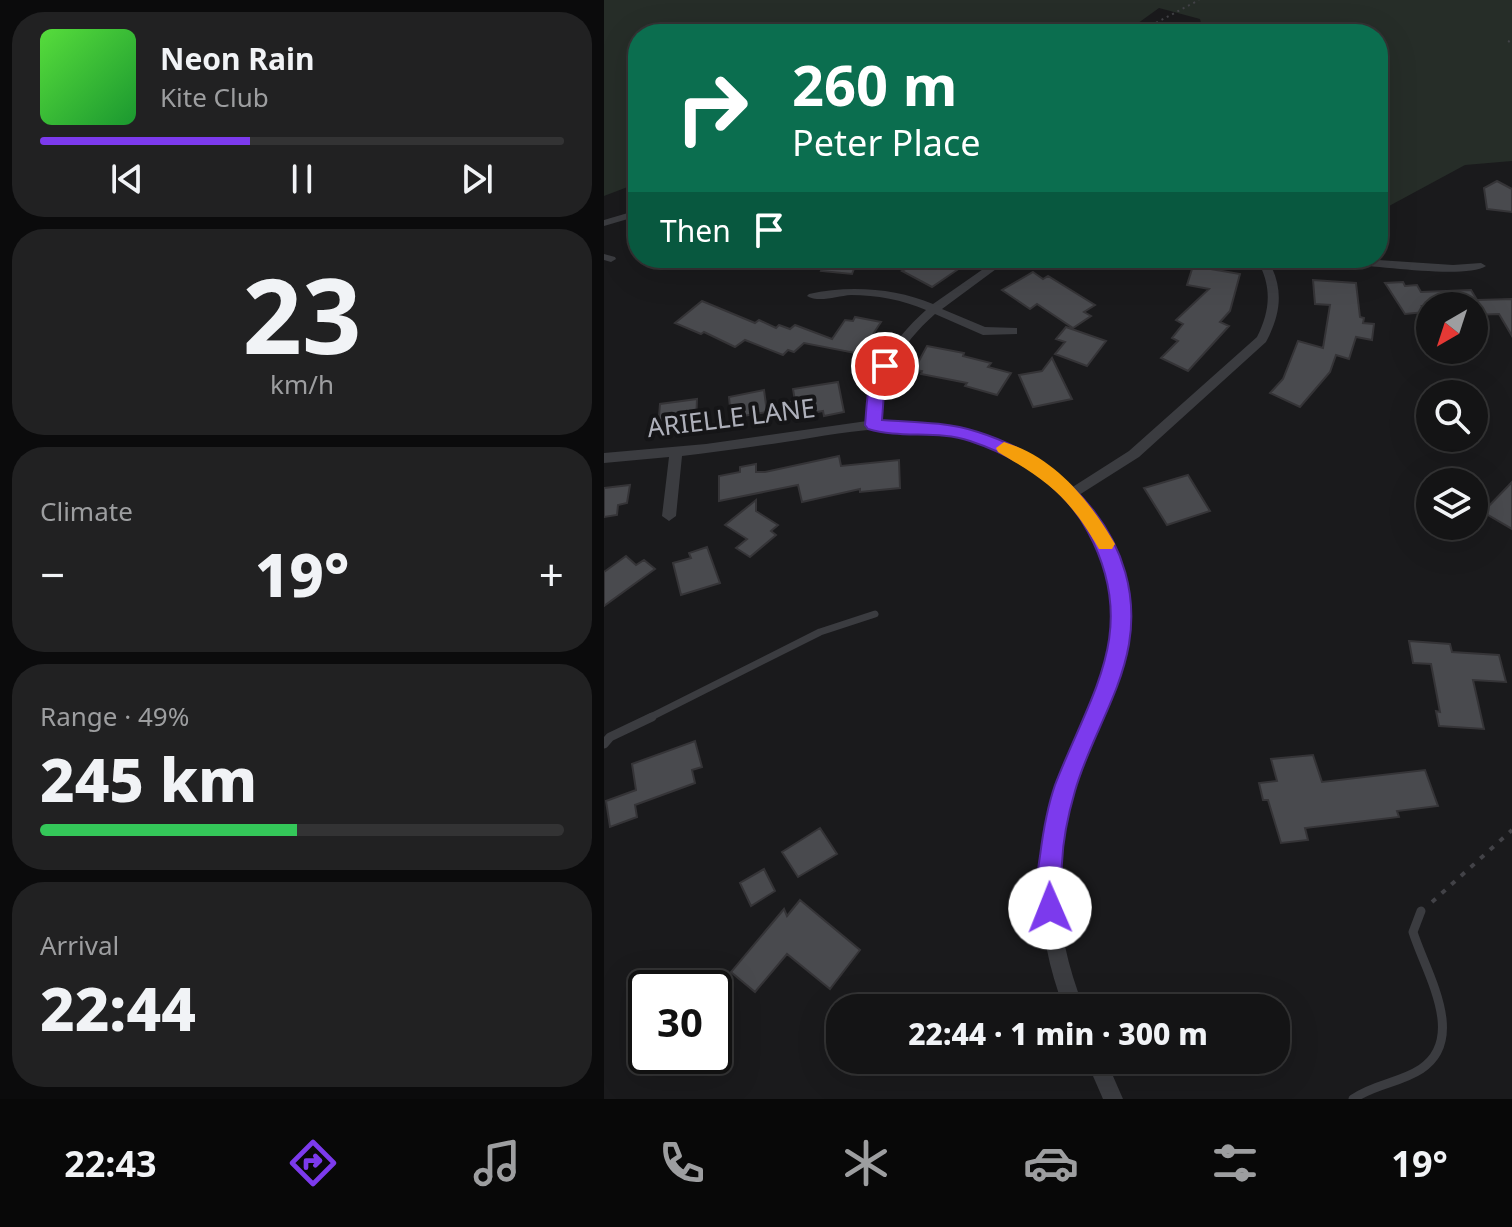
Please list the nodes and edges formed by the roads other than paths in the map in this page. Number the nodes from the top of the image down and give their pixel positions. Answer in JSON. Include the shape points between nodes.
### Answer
{"nodes":[{"id":1,"x":628,"y":216,"type":"edge"},
{"id":2,"x":604,"y":223,"type":"edge"},
{"id":3,"x":1388,"y":264,"type":"edge"},
{"id":4,"x":1481,"y":266,"type":"dead end"},
{"id":5,"x":992,"y":268,"type":"edge"},
{"id":6,"x":1266,"y":268,"type":"edge"},
{"id":7,"x":813,"y":296,"type":"dead end"},
{"id":8,"x":934,"y":310,"type":"junction"},
{"id":9,"x":1013,"y":331,"type":"dead end"},
{"id":10,"x":873,"y":425,"type":"junction"},
{"id":11,"x":676,"y":453,"type":"junction"},
{"id":12,"x":604,"y":458,"type":"edge"},
{"id":13,"x":1071,"y":494,"type":"junction"},
{"id":14,"x":669,"y":516,"type":"dead end"},
{"id":15,"x":875,"y":614,"type":"dead end"},
{"id":16,"x":604,"y":744,"type":"edge"},
{"id":17,"x":1421,"y":911,"type":"road end"},
{"id":18,"x":1070,"y":994,"type":"edge"},
{"id":19,"x":1102,"y":1074,"type":"edge"},
{"id":20,"x":1113,"y":1099,"type":"edge"},
{"id":21,"x":1353,"y":1099,"type":"edge"}],
"edges":[{"from":1,"to":2,"type":"street"},
{"from":3,"to":4,"type":"street"},
{"from":5,"to":8,"type":"street"},
{"from":6,"to":13,"type":"street","via":[[1275,304],[1271,322],[1252,350],[1134,454]]},
{"from":7,"to":8,"type":"street","via":[[880,293]]},
{"from":8,"to":9,"type":"street","via":[[983,331]]},
{"from":8,"to":10,"type":"street","via":[[901,341],[885,366]]},
{"from":10,"to":11,"type":"street","name":"ARIELLE LANE"},
{"from":10,"to":13,"type":"street","name":"ARIELLE LANE","via":[[916,426],[975,437],[1025,458]]},
{"from":11,"to":12,"type":"street","name":"ARIELLE LANE"},
{"from":11,"to":14,"type":"street"},
{"from":13,"to":18,"type":"street","name":"ARIELLE LANE","via":[[1101,534],[1112,559],[1121,611],[1113,672],[1065,787],[1055,826],[1050,908]]},
{"from":15,"to":16,"type":"lane","via":[[820,632]]},
{"from":17,"to":21,"type":"lane","via":[[1413,932],[1442,1012],[1439,1047],[1422,1068],[1364,1089]]},
{"from":19,"to":20,"type":"street"}]}
